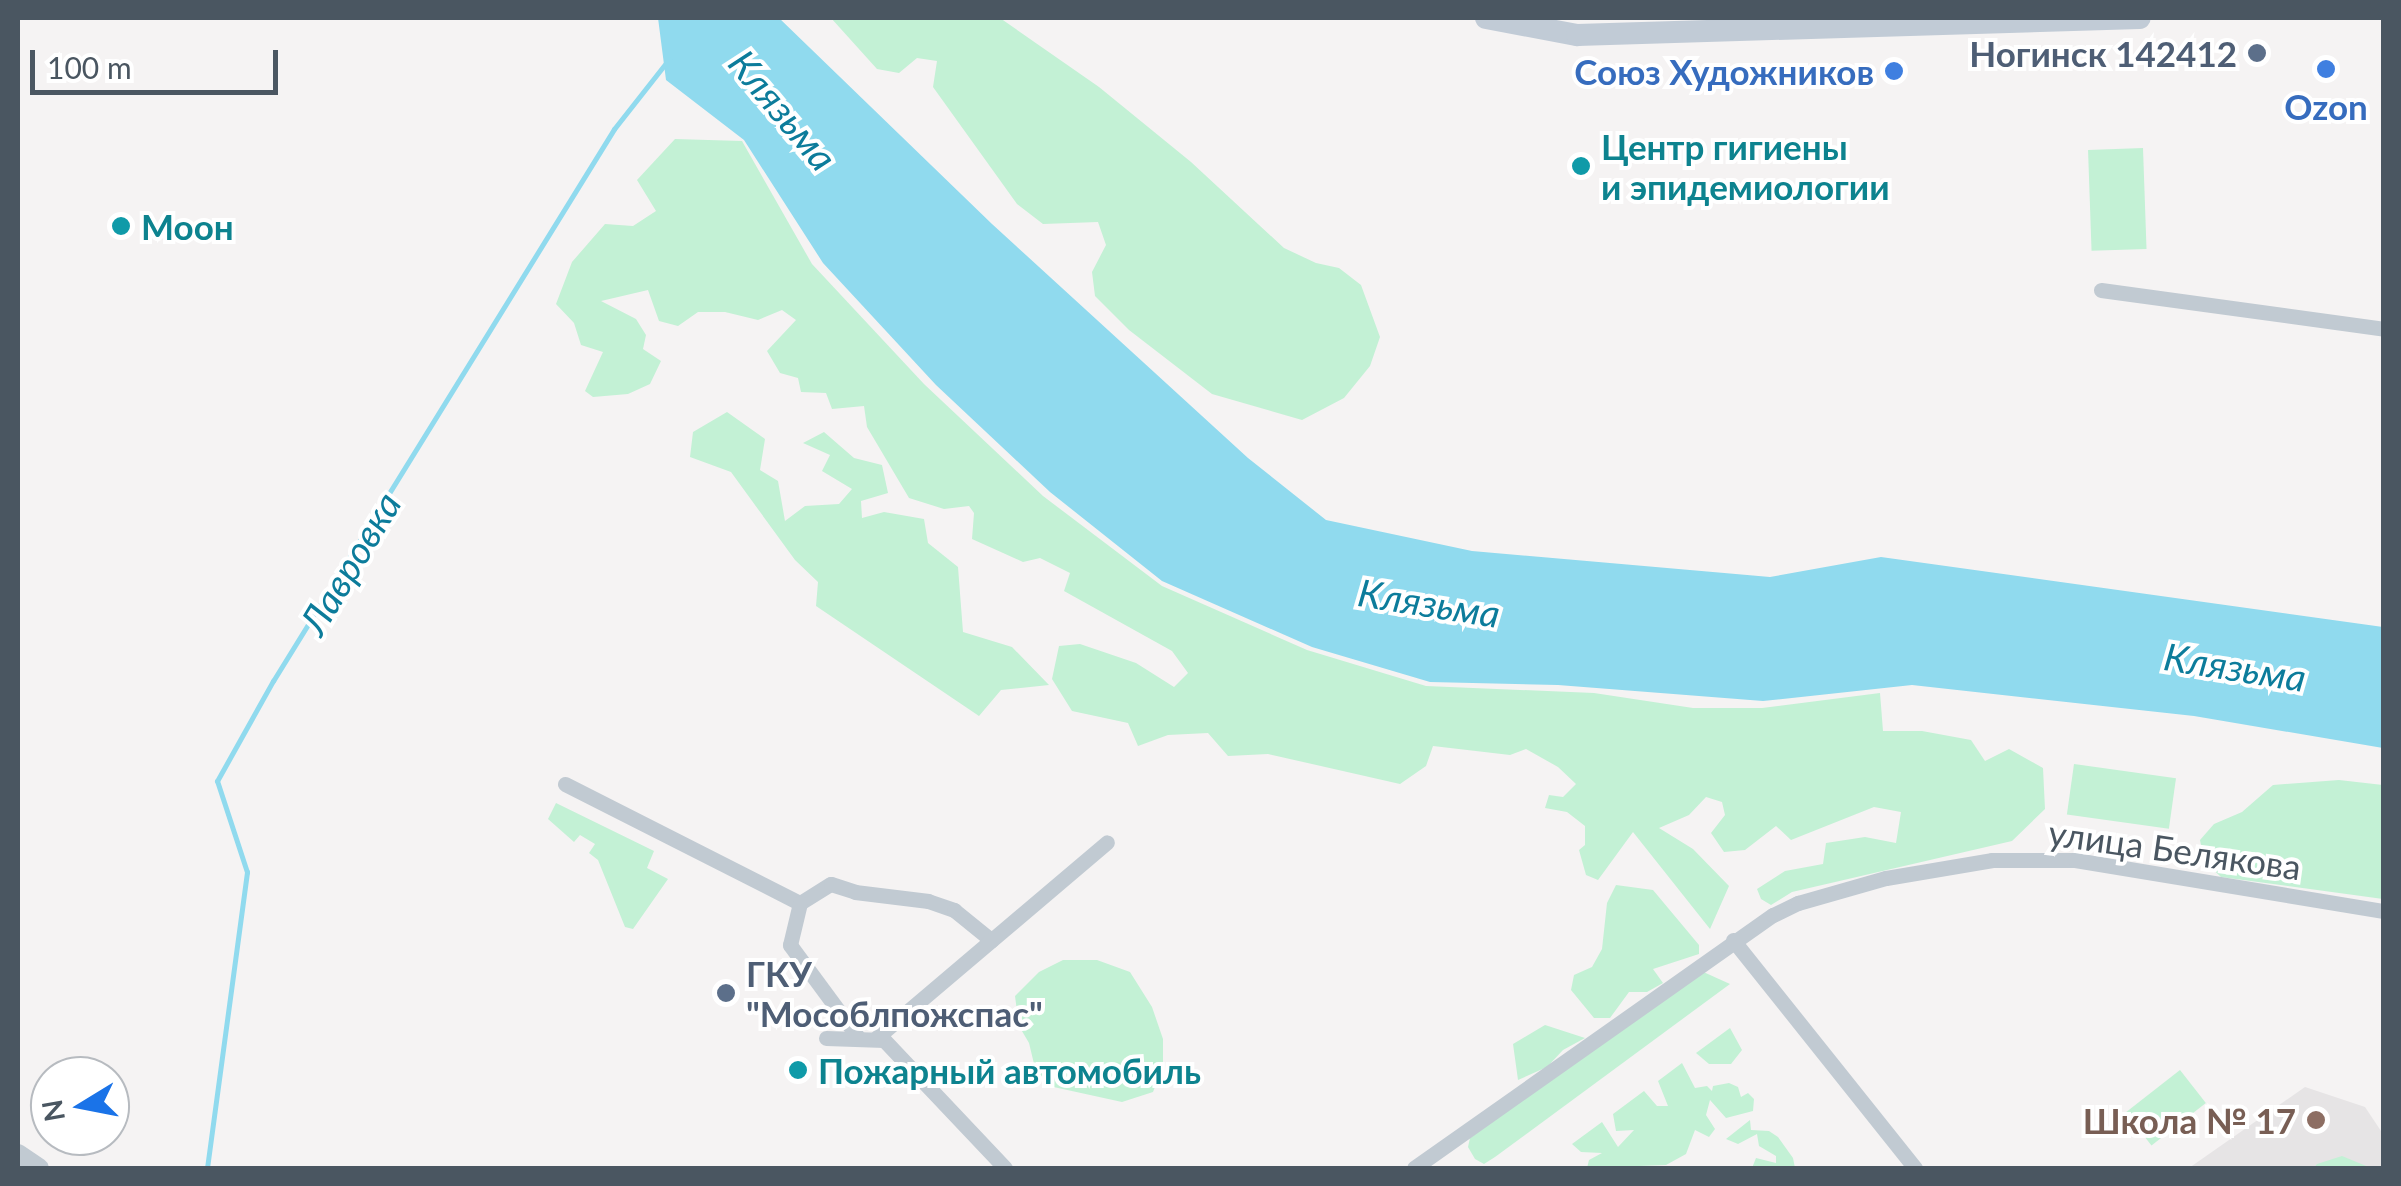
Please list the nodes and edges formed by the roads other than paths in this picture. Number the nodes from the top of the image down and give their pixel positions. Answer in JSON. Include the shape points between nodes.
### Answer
{"nodes":[{"id":1,"x":1486,"y":18,"type":"edge"},
{"id":2,"x":2140,"y":18,"type":"edge"},
{"id":3,"x":2101,"y":290,"type":"dead end"},
{"id":4,"x":2384,"y":329,"type":"edge"},
{"id":5,"x":565,"y":784,"type":"dead end"},
{"id":6,"x":1107,"y":842,"type":"dead end"},
{"id":7,"x":800,"y":904,"type":"junction"},
{"id":8,"x":2384,"y":911,"type":"edge"},
{"id":9,"x":991,"y":940,"type":"junction"},
{"id":10,"x":1733,"y":940,"type":"junction"},
{"id":11,"x":858,"y":1036,"type":"junction"},
{"id":12,"x":826,"y":1038,"type":"dead end"},
{"id":13,"x":875,"y":1038,"type":"junction"},
{"id":14,"x":18,"y":1154,"type":"edge"},
{"id":15,"x":39,"y":1168,"type":"edge"},
{"id":16,"x":1005,"y":1168,"type":"edge"},
{"id":17,"x":1414,"y":1168,"type":"edge"},
{"id":18,"x":1915,"y":1168,"type":"edge"}],
"edges":[{"from":1,"to":2,"type":"main road","via":[[1577,35]]},
{"from":3,"to":4,"type":"street"},
{"from":5,"to":7,"type":"street"},
{"from":6,"to":9,"type":"street"},
{"from":7,"to":9,"type":"street","via":[[831,884],[928,901],[954,910]]},
{"from":7,"to":11,"type":"street","via":[[790,945]]},
{"from":8,"to":10,"type":"street","name":"улица Белякова","via":[[2098,862],[2022,858],[1919,870],[1823,896]]},
{"from":9,"to":13,"type":"street"},
{"from":10,"to":17,"type":"street","name":"улица Белякова"},
{"from":10,"to":18,"type":"street"},
{"from":11,"to":12,"type":"street"},
{"from":11,"to":13,"type":"street"},
{"from":13,"to":16,"type":"street"},
{"from":14,"to":15,"type":"street"}]}
